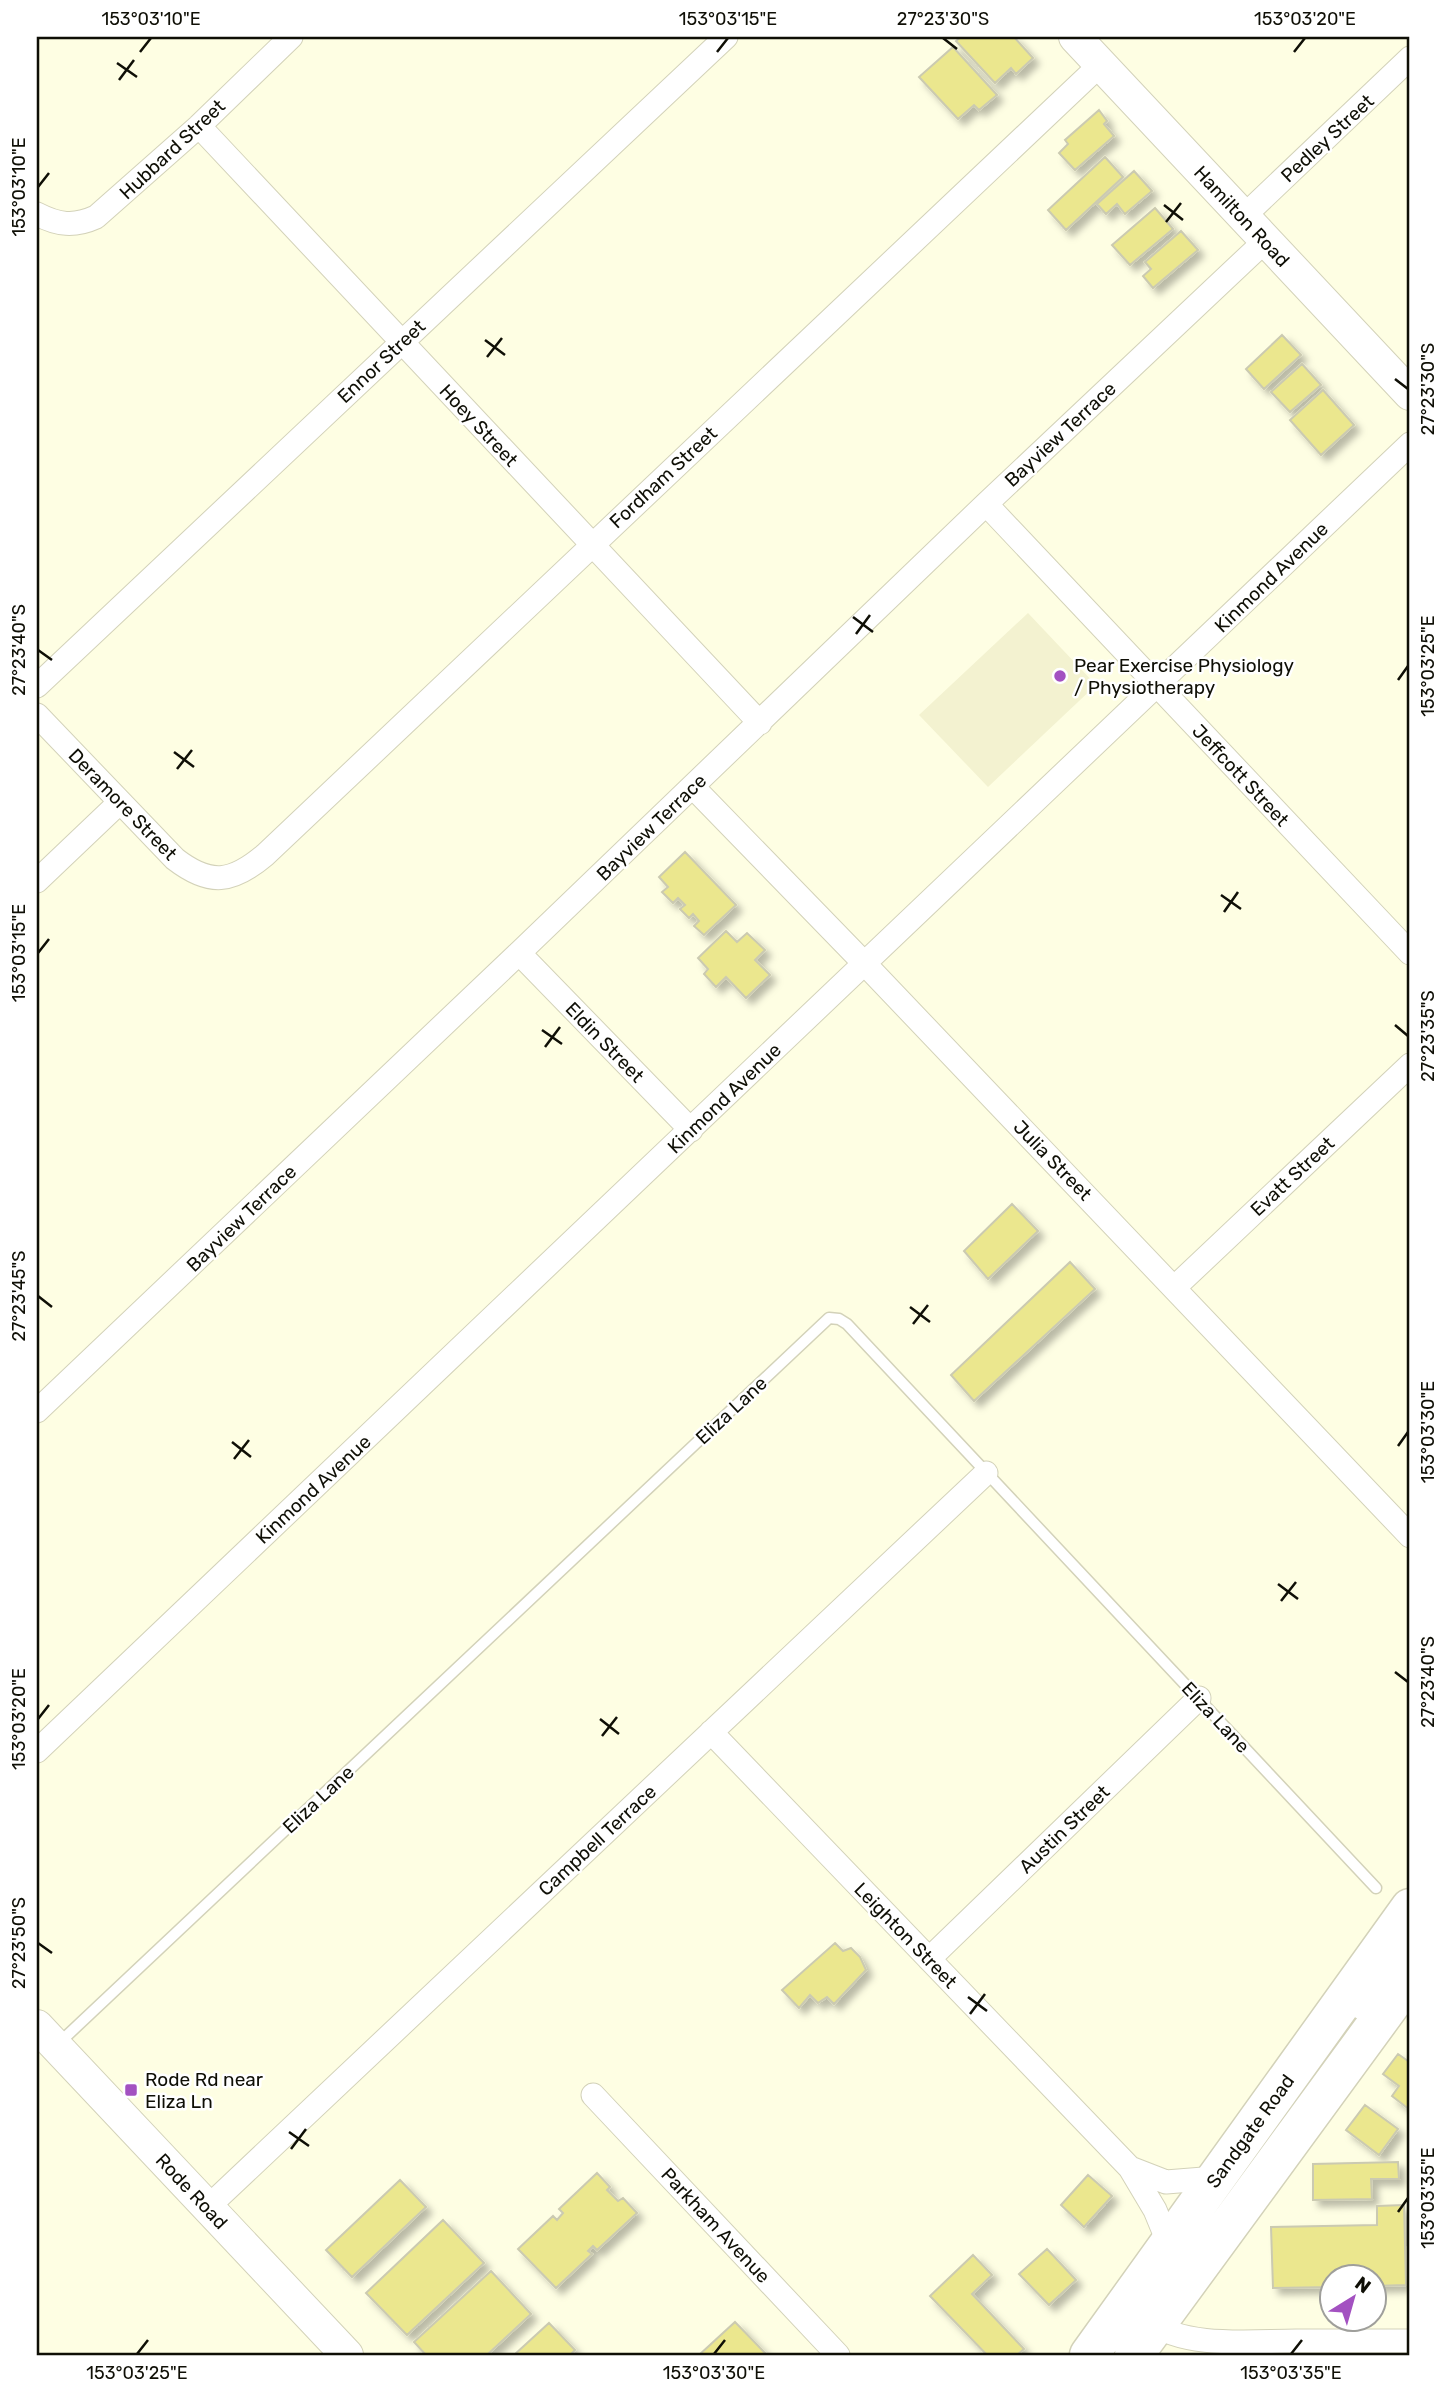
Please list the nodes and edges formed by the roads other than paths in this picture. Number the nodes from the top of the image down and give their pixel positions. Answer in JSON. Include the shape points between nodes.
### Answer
{"nodes":[{"id":1,"x":291,"y":37,"type":"edge"},
{"id":2,"x":726,"y":37,"type":"edge"},
{"id":3,"x":1075,"y":37,"type":"edge"},
{"id":4,"x":1410,"y":58,"type":"edge"},
{"id":5,"x":1100,"y":65,"type":"junction"},
{"id":6,"x":199,"y":125,"type":"junction"},
{"id":7,"x":37,"y":214,"type":"edge"},
{"id":8,"x":1243,"y":217,"type":"junction"},
{"id":9,"x":1265,"y":241,"type":"junction"},
{"id":10,"x":401,"y":342,"type":"junction"},
{"id":11,"x":1410,"y":394,"type":"edge"},
{"id":12,"x":1410,"y":444,"type":"edge"},
{"id":13,"x":986,"y":504,"type":"junction"},
{"id":14,"x":591,"y":545,"type":"junction"},
{"id":15,"x":1157,"y":685,"type":"junction"},
{"id":16,"x":37,"y":686,"type":"edge"},
{"id":17,"x":37,"y":715,"type":"edge"},
{"id":18,"x":760,"y":723,"type":"junction"},
{"id":19,"x":693,"y":787,"type":"junction"},
{"id":20,"x":120,"y":802,"type":"junction"},
{"id":21,"x":219,"y":879,"type":"joint"},
{"id":22,"x":37,"y":881,"type":"edge"},
{"id":23,"x":519,"y":953,"type":"junction"},
{"id":24,"x":1410,"y":953,"type":"edge"},
{"id":25,"x":864,"y":962,"type":"junction"},
{"id":26,"x":1410,"y":1065,"type":"edge"},
{"id":27,"x":691,"y":1130,"type":"junction"},
{"id":28,"x":1174,"y":1288,"type":"junction"},
{"id":29,"x":37,"y":1411,"type":"edge"},
{"id":30,"x":986,"y":1473,"type":"junction"},
{"id":31,"x":1410,"y":1536,"type":"edge"},
{"id":32,"x":1199,"y":1698,"type":"junction"},
{"id":33,"x":710,"y":1732,"type":"junction"},
{"id":34,"x":37,"y":1751,"type":"edge"},
{"id":35,"x":1376,"y":1888,"type":"dead end"},
{"id":36,"x":1410,"y":1908,"type":"edge"},
{"id":37,"x":1410,"y":1941,"type":"edge"},
{"id":38,"x":929,"y":1959,"type":"junction"},
{"id":39,"x":1410,"y":1978,"type":"edge"},
{"id":40,"x":43,"y":2037,"type":"edge"},
{"id":41,"x":1305,"y":2054,"type":"junction"},
{"id":42,"x":593,"y":2095,"type":"dead end"},
{"id":43,"x":1130,"y":2168,"type":"junction"},
{"id":44,"x":1216,"y":2178,"type":"junction"},
{"id":45,"x":208,"y":2207,"type":"junction"},
{"id":46,"x":1169,"y":2244,"type":"junction"},
{"id":47,"x":1138,"y":2329,"type":"edge"},
{"id":48,"x":1410,"y":2341,"type":"edge"},
{"id":49,"x":347,"y":2355,"type":"edge"},
{"id":50,"x":838,"y":2355,"type":"edge"},
{"id":51,"x":1089,"y":2355,"type":"edge"}],
"edges":[{"from":1,"to":6,"type":"street","name":"Hubbard Street"},
{"from":2,"to":10,"type":"street","name":"Ennor Street"},
{"from":3,"to":5,"type":"main road","name":"Hamilton Road"},
{"from":4,"to":8,"type":"street","name":"Pedley Street"},
{"from":5,"to":8,"type":"main road","name":"Hamilton Road"},
{"from":5,"to":14,"type":"street","name":"Fordham Street"},
{"from":6,"to":7,"type":"street","name":"Hubbard Street","via":[[96,217],[67,225]]},
{"from":6,"to":10,"type":"street","name":"Hoey Street"},
{"from":8,"to":9,"type":"main road","name":"Hamilton Road"},
{"from":9,"to":11,"type":"main road","name":"Hamilton Road"},
{"from":9,"to":13,"type":"street","name":"Bayview Terrace"},
{"from":10,"to":14,"type":"street","name":"Hoey Street"},
{"from":10,"to":16,"type":"street","name":"Ennor Street"},
{"from":12,"to":15,"type":"street","name":"Kinmond Avenue"},
{"from":13,"to":15,"type":"street","name":"Jeffcott Street"},
{"from":13,"to":18,"type":"street","name":"Bayview Terrace"},
{"from":14,"to":18,"type":"street","name":"Hoey Street"},
{"from":14,"to":21,"type":"street","name":"Fordham Street","via":[[265,855],[241,873]]},
{"from":15,"to":24,"type":"street","name":"Jeffcott Street"},
{"from":15,"to":25,"type":"street","name":"Kinmond Avenue"},
{"from":17,"to":20,"type":"street","name":"Deramore Street"},
{"from":18,"to":19,"type":"street","name":"Bayview Terrace"},
{"from":19,"to":23,"type":"street","name":"Bayview Terrace"},
{"from":19,"to":25,"type":"street","name":"Julia Street"},
{"from":20,"to":21,"type":"street","name":"Deramore Street","via":[[186,867]]},
{"from":20,"to":22,"type":"street"},
{"from":23,"to":27,"type":"street","name":"Eldin Street"},
{"from":23,"to":29,"type":"street","name":"Bayview Terrace"},
{"from":25,"to":27,"type":"street","name":"Kinmond Avenue"},
{"from":25,"to":28,"type":"street","name":"Julia Street"},
{"from":26,"to":28,"type":"street","name":"Evatt Street"},
{"from":27,"to":34,"type":"street","name":"Kinmond Avenue"},
{"from":28,"to":31,"type":"street","name":"Julia Street"},
{"from":30,"to":32,"type":"lane","name":"Eliza Lane"},
{"from":30,"to":33,"type":"street","name":"Campbell Terrace"},
{"from":30,"to":40,"type":"lane","name":"Eliza Lane","via":[[847,1324],[829,1318]]},
{"from":32,"to":35,"type":"lane","name":"Eliza Lane"},
{"from":32,"to":38,"type":"street","name":"Austin Street"},
{"from":33,"to":38,"type":"street","name":"Leighton Street"},
{"from":33,"to":45,"type":"street","name":"Campbell Terrace"},
{"from":36,"to":41,"type":"highway","name":"Sandgate Road"},
{"from":37,"to":41,"type":"main road","via":[[1350,2024]]},
{"from":38,"to":43,"type":"street","name":"Leighton Street"},
{"from":39,"to":47,"type":"highway","name":"Sandgate Road"},
{"from":40,"to":45,"type":"main road","name":"Rode Road"},
{"from":41,"to":44,"type":"highway","name":"Sandgate Road"},
{"from":42,"to":50,"type":"street","name":"Parkham Avenue"},
{"from":43,"to":44,"type":"street","name":"Leighton Street","via":[[1166,2182]]},
{"from":43,"to":46,"type":"street","name":"Leighton Street"},
{"from":44,"to":46,"type":"highway","name":"Sandgate Road"},
{"from":45,"to":49,"type":"main road","name":"Rode Road"},
{"from":46,"to":47,"type":"highway","name":"Sandgate Road"},
{"from":47,"to":48,"type":"street","via":[[1238,2342]]},
{"from":47,"to":51,"type":"highway","name":"Sandgate Road"}]}
